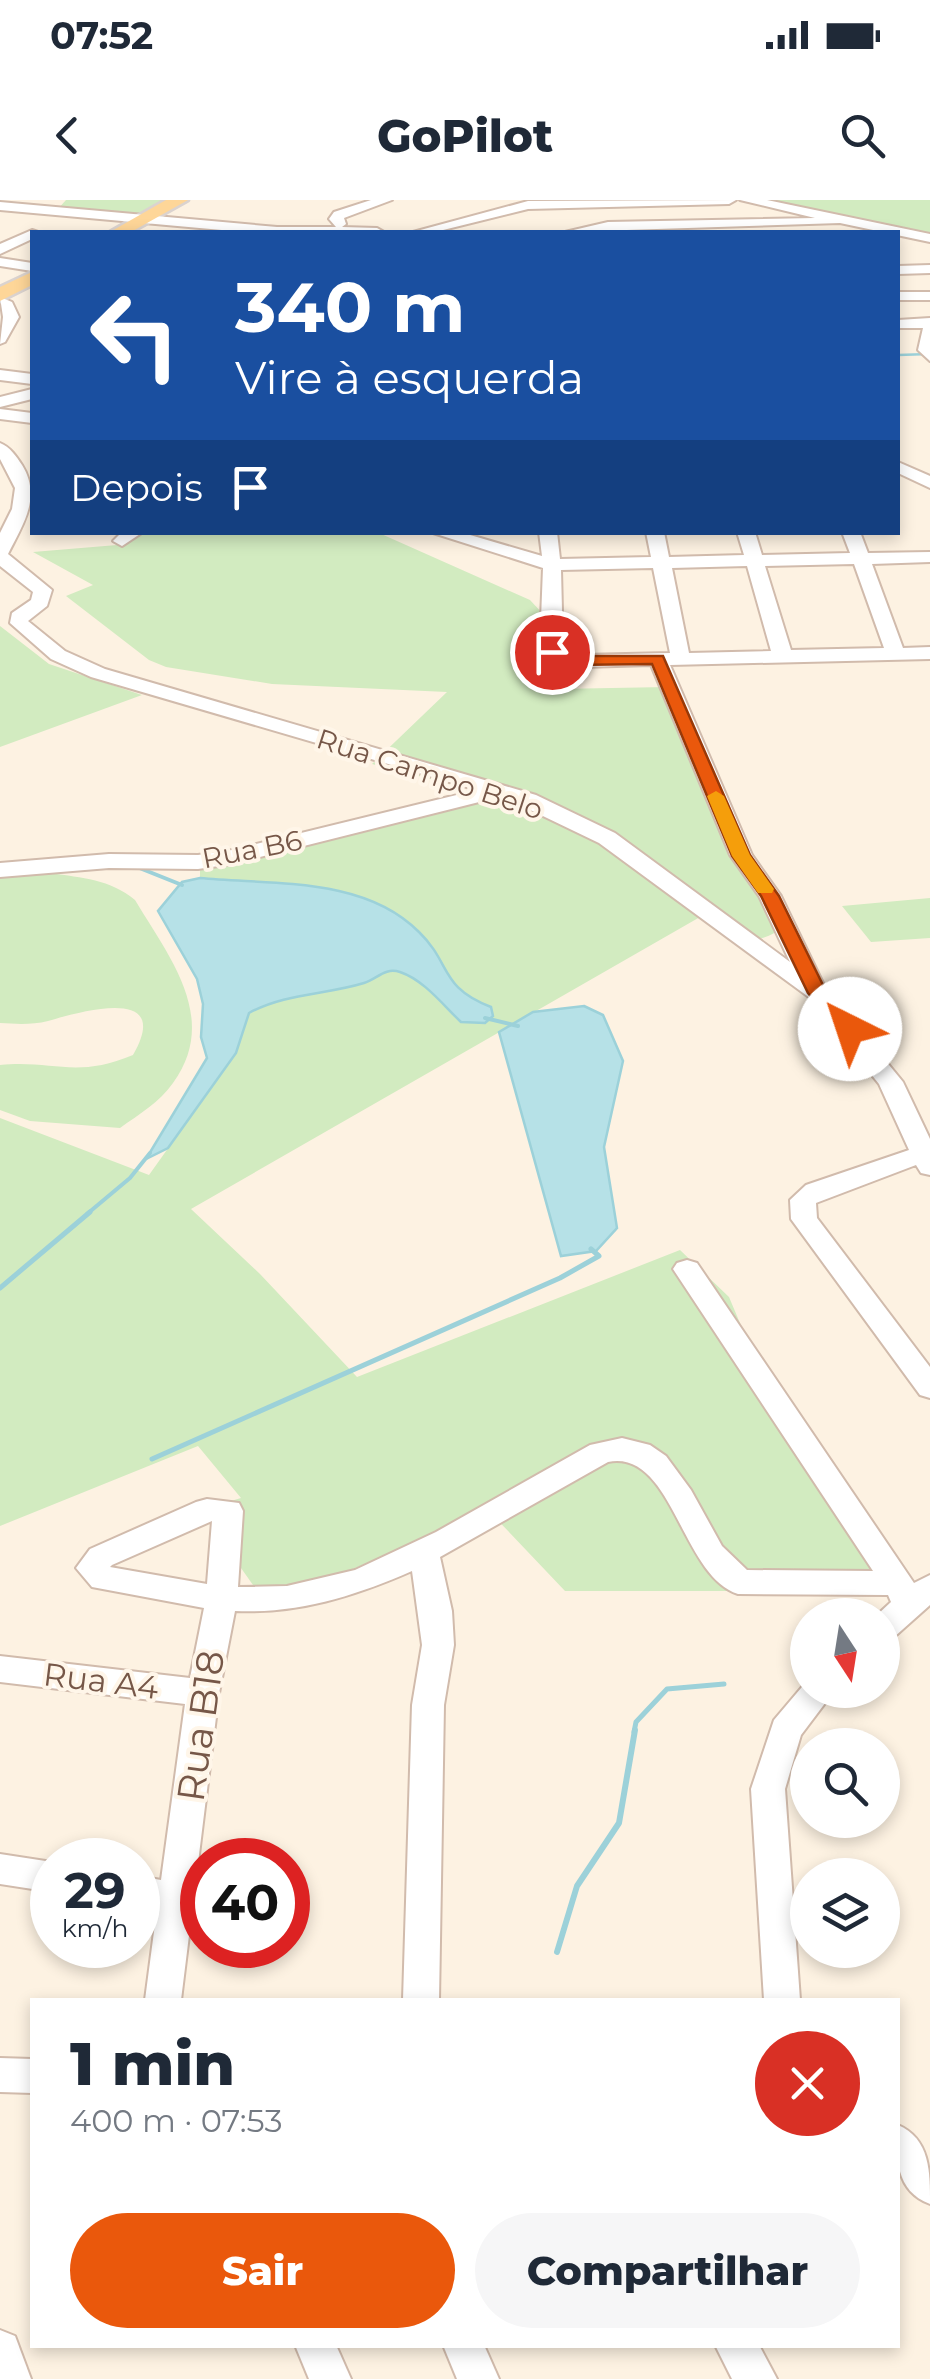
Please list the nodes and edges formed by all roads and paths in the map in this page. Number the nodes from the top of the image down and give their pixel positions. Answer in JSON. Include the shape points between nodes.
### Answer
{"nodes":[{"id":1,"x":179,"y":200,"type":"edge"},
{"id":2,"x":384,"y":200,"type":"edge"},
{"id":3,"x":728,"y":200,"type":"edge"},
{"id":4,"x":747,"y":200,"type":"edge"},
{"id":5,"x":0,"y":206,"type":"edge"},
{"id":6,"x":74,"y":213,"type":"junction"},
{"id":7,"x":144,"y":219,"type":"junction"},
{"id":8,"x":834,"y":222,"type":"junction"},
{"id":9,"x":194,"y":228,"type":"edge"},
{"id":10,"x":330,"y":229,"type":"edge"},
{"id":11,"x":40,"y":230,"type":"edge"},
{"id":12,"x":123,"y":230,"type":"edge"},
{"id":13,"x":238,"y":230,"type":"edge"},
{"id":14,"x":358,"y":230,"type":"edge"},
{"id":15,"x":428,"y":230,"type":"edge"},
{"id":16,"x":584,"y":230,"type":"edge"},
{"id":17,"x":874,"y":230,"type":"edge"},
{"id":18,"x":876,"y":230,"type":"edge"},
{"id":19,"x":30,"y":235,"type":"edge"},
{"id":20,"x":900,"y":236,"type":"edge"},
{"id":21,"x":900,"y":236,"type":"edge"},
{"id":22,"x":925,"y":242,"type":"edge"},
{"id":23,"x":900,"y":245,"type":"edge"},
{"id":24,"x":0,"y":250,"type":"edge"},
{"id":25,"x":0,"y":262,"type":"edge"},
{"id":26,"x":30,"y":267,"type":"edge"},
{"id":27,"x":930,"y":268,"type":"edge"},
{"id":28,"x":900,"y":270,"type":"edge"},
{"id":29,"x":30,"y":279,"type":"edge"},
{"id":30,"x":900,"y":296,"type":"edge"},
{"id":31,"x":930,"y":296,"type":"edge"},
{"id":32,"x":0,"y":298,"type":"edge"},
{"id":33,"x":900,"y":324,"type":"edge"},
{"id":34,"x":930,"y":326,"type":"edge"},
{"id":35,"x":2,"y":331,"type":"edge"},
{"id":36,"x":924,"y":352,"type":"edge"},
{"id":37,"x":0,"y":375,"type":"edge"},
{"id":38,"x":30,"y":381,"type":"edge"},
{"id":39,"x":30,"y":382,"type":"edge"},
{"id":40,"x":0,"y":402,"type":"edge"},
{"id":41,"x":0,"y":414,"type":"edge"},
{"id":42,"x":30,"y":417,"type":"edge"},
{"id":43,"x":0,"y":448,"type":"edge"},
{"id":44,"x":900,"y":468,"type":"edge"},
{"id":45,"x":925,"y":481,"type":"edge"},
{"id":46,"x":930,"y":499,"type":"edge"},
{"id":47,"x":449,"y":535,"type":"edge"},
{"id":48,"x":548,"y":535,"type":"edge"},
{"id":49,"x":656,"y":535,"type":"edge"},
{"id":50,"x":747,"y":535,"type":"edge"},
{"id":51,"x":852,"y":535,"type":"edge"},
{"id":52,"x":0,"y":555,"type":"edge"},
{"id":53,"x":930,"y":557,"type":"edge"},
{"id":54,"x":861,"y":559,"type":"junction"},
{"id":55,"x":753,"y":561,"type":"junction"},
{"id":56,"x":663,"y":563,"type":"junction"},
{"id":57,"x":552,"y":565,"type":"junction"},
{"id":58,"x":930,"y":653,"type":"edge"},
{"id":59,"x":896,"y":654,"type":"junction"},
{"id":60,"x":783,"y":657,"type":"junction"},
{"id":61,"x":669,"y":659,"type":"junction"},
{"id":62,"x":500,"y":790,"type":"junction"},
{"id":63,"x":0,"y":870,"type":"edge"},
{"id":64,"x":818,"y":993,"type":"junction"},
{"id":65,"x":926,"y":1161,"type":"edge"},
{"id":66,"x":687,"y":1269,"type":"dead end"},
{"id":67,"x":930,"y":1388,"type":"edge"},
{"id":68,"x":423,"y":1551,"type":"junction"},
{"id":69,"x":912,"y":1592,"type":"edge"},
{"id":70,"x":221,"y":1600,"type":"junction"},
{"id":71,"x":0,"y":1669,"type":"edge"},
{"id":72,"x":203,"y":1693,"type":"junction"},
{"id":73,"x":804,"y":1708,"type":"edge"},
{"id":74,"x":0,"y":1869,"type":"edge"},
{"id":75,"x":30,"y":1874,"type":"edge"},
{"id":76,"x":160,"y":1895,"type":"edge"},
{"id":77,"x":178,"y":1898,"type":"junction"},
{"id":78,"x":163,"y":1998,"type":"edge"},
{"id":79,"x":421,"y":1998,"type":"edge"},
{"id":80,"x":782,"y":1998,"type":"edge"},
{"id":81,"x":0,"y":2075,"type":"edge"},
{"id":82,"x":30,"y":2076,"type":"edge"},
{"id":83,"x":900,"y":2146,"type":"edge"},
{"id":84,"x":930,"y":2186,"type":"edge"},
{"id":85,"x":317,"y":2348,"type":"edge"},
{"id":86,"x":464,"y":2348,"type":"edge"},
{"id":87,"x":737,"y":2348,"type":"edge"},
{"id":88,"x":0,"y":2350,"type":"edge"},
{"id":89,"x":10,"y":2379,"type":"edge"},
{"id":90,"x":330,"y":2379,"type":"edge"},
{"id":91,"x":478,"y":2379,"type":"edge"},
{"id":92,"x":756,"y":2379,"type":"edge"}],
"edges":[{"from":1,"to":7,"type":"main road"},
{"from":2,"to":10,"type":"street","via":[[338,214]]},
{"from":3,"to":8,"type":"street"},
{"from":3,"to":15,"type":"street","via":[[528,205]]},
{"from":4,"to":17,"type":"street"},
{"from":5,"to":6,"type":"street"},
{"from":6,"to":7,"type":"street"},
{"from":6,"to":11,"type":"street"},
{"from":7,"to":9,"type":"street"},
{"from":7,"to":12,"type":"main road"},
{"from":8,"to":16,"type":"street"},
{"from":8,"to":18,"type":"street"},
{"from":9,"to":13,"type":"street"},
{"from":10,"to":14,"type":"street"},
{"from":19,"to":24,"type":"street"},
{"from":20,"to":22,"type":"street"},
{"from":21,"to":22,"type":"street"},
{"from":22,"to":23,"type":"street"},
{"from":22,"to":27,"type":"street"},
{"from":25,"to":26,"type":"street"},
{"from":27,"to":28,"type":"street"},
{"from":29,"to":32,"type":"main road"},
{"from":30,"to":31,"type":"street"},
{"from":32,"to":35,"type":"street","via":[[10,310]]},
{"from":33,"to":34,"type":"street"},
{"from":34,"to":36,"type":"street"},
{"from":37,"to":38,"type":"street"},
{"from":39,"to":40,"type":"street"},
{"from":41,"to":42,"type":"street"},
{"from":43,"to":52,"type":"street","via":[[23,476],[27,494]]},
{"from":44,"to":45,"type":"street"},
{"from":45,"to":46,"type":"street"},
{"from":47,"to":57,"type":"street"},
{"from":48,"to":57,"type":"street"},
{"from":49,"to":56,"type":"street"},
{"from":50,"to":55,"type":"street"},
{"from":51,"to":54,"type":"street"},
{"from":52,"to":62,"type":"street","name":"Rua Campo Belo","via":[[42,590],[40,602],[20,622],[58,655],[131,684]]},
{"from":53,"to":54,"type":"street"},
{"from":54,"to":55,"type":"street"},
{"from":54,"to":59,"type":"street"},
{"from":55,"to":56,"type":"street"},
{"from":55,"to":60,"type":"street"},
{"from":56,"to":57,"type":"street"},
{"from":56,"to":61,"type":"street"},
{"from":57,"to":61,"type":"street","via":[[555,656]]},
{"from":58,"to":59,"type":"street"},
{"from":59,"to":60,"type":"street"},
{"from":60,"to":61,"type":"street"},
{"from":61,"to":64,"type":"street","via":[[741,856],[770,896]]},
{"from":62,"to":63,"type":"street","name":"Rua B6","via":[[232,857]]},
{"from":62,"to":64,"type":"street","name":"Rua Campo Belo","via":[[607,838]]},
{"from":64,"to":65,"type":"street","name":"Rua Campo Belo","via":[[890,1082]]},
{"from":65,"to":67,"type":"street","via":[[815,1192],[802,1209]]},
{"from":66,"to":69,"type":"street"},
{"from":68,"to":69,"type":"street","via":[[600,1453],[627,1448],[654,1462],[712,1554],[738,1582]]},
{"from":68,"to":70,"type":"street","via":[[335,1589]]},
{"from":68,"to":79,"type":"street","via":[[438,1645],[428,1705]]},
{"from":70,"to":70,"type":"street","name":"Rua B18","via":[[104,1578],[92,1568],[101,1557],[207,1510],[228,1511]]},
{"from":70,"to":72,"type":"street","name":"Rua B18"},
{"from":71,"to":72,"type":"street","name":"Rua A4"},
{"from":72,"to":77,"type":"street","name":"Rua B18"},
{"from":73,"to":80,"type":"street","via":[[786,1729],[768,1789]]},
{"from":74,"to":75,"type":"street"},
{"from":76,"to":77,"type":"street"},
{"from":77,"to":78,"type":"street","name":"Rua B18"},
{"from":81,"to":82,"type":"street"},
{"from":83,"to":84,"type":"street"},
{"from":85,"to":90,"type":"street"},
{"from":86,"to":91,"type":"street"},
{"from":87,"to":92,"type":"street"},
{"from":88,"to":89,"type":"street"}]}
